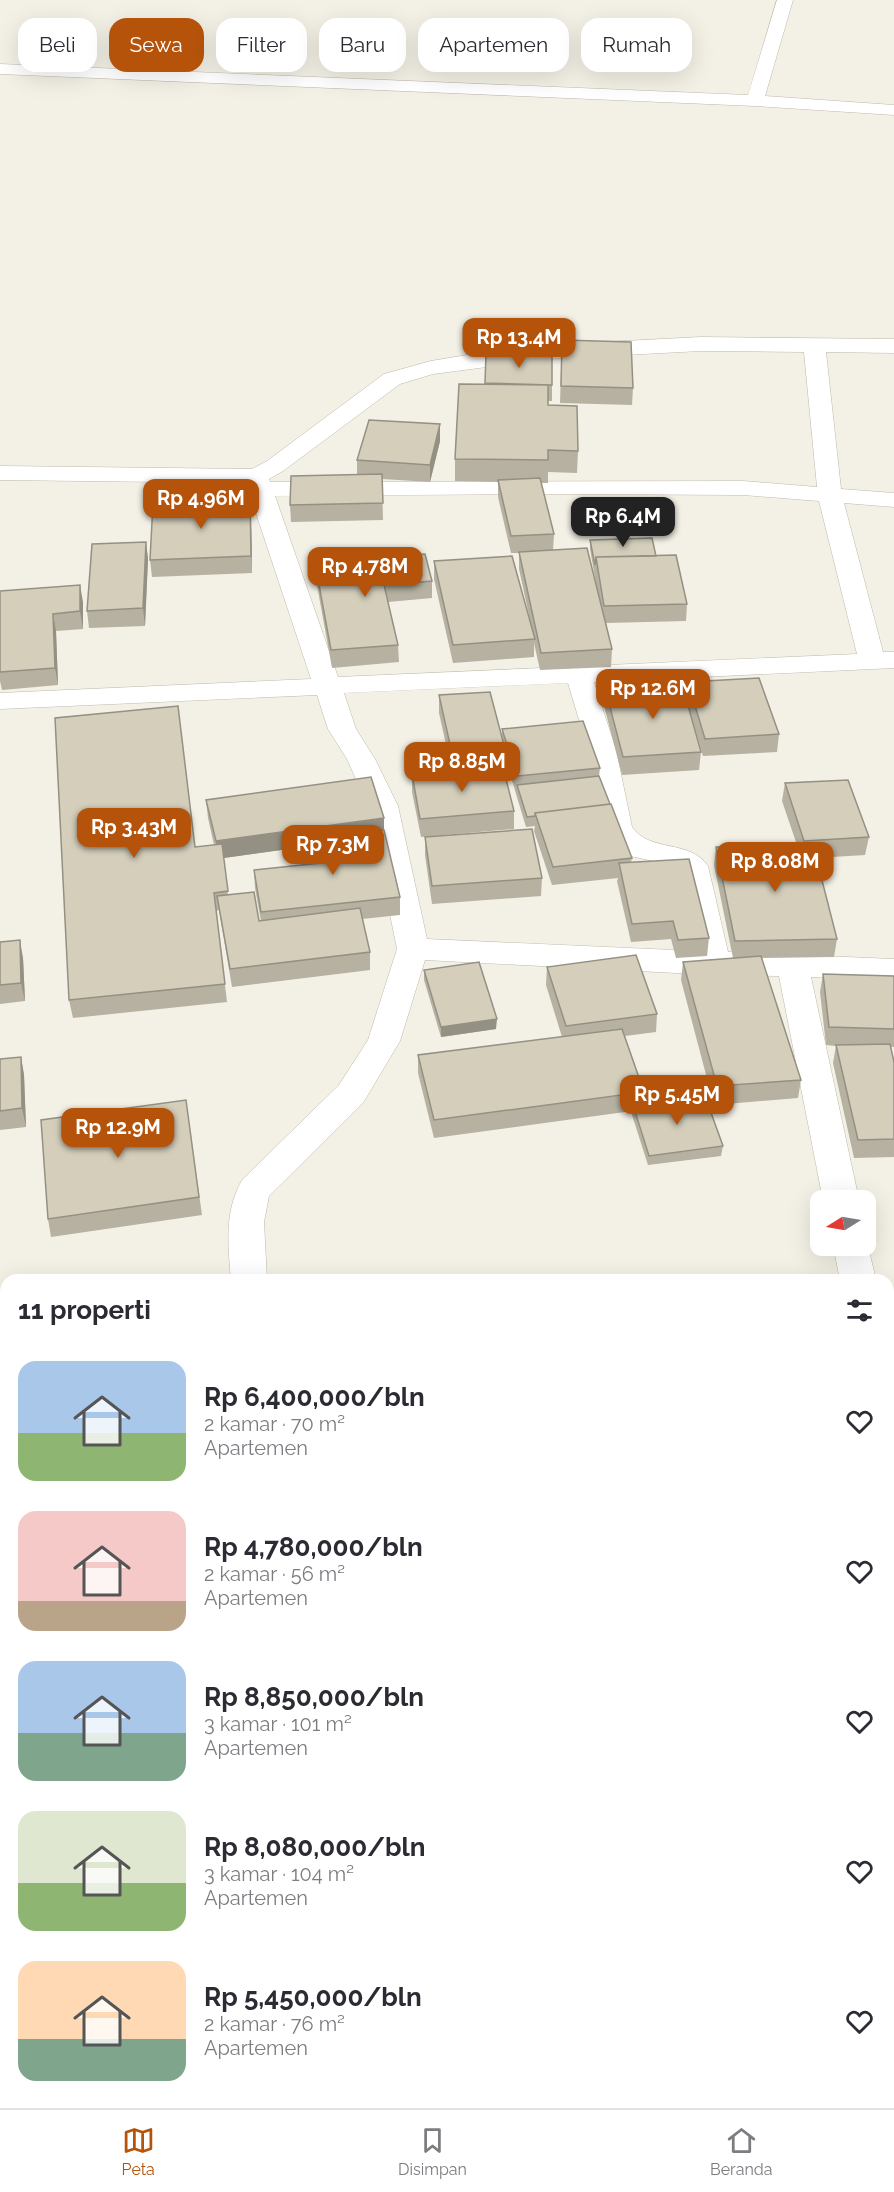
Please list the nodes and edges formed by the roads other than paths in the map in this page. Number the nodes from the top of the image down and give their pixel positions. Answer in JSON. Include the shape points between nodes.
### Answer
{"nodes":[{"id":1,"x":784,"y":0,"type":"edge"},
{"id":2,"x":0,"y":69,"type":"edge"},
{"id":3,"x":755,"y":101,"type":"junction"},
{"id":4,"x":894,"y":110,"type":"edge"},
{"id":5,"x":814,"y":344,"type":"junction"},
{"id":6,"x":894,"y":346,"type":"edge"},
{"id":7,"x":0,"y":473,"type":"edge"},
{"id":8,"x":258,"y":483,"type":"junction"},
{"id":9,"x":830,"y":495,"type":"junction"},
{"id":10,"x":894,"y":500,"type":"edge"},
{"id":11,"x":883,"y":661,"type":"edge"},
{"id":12,"x":579,"y":675,"type":"junction"},
{"id":13,"x":326,"y":686,"type":"junction"},
{"id":14,"x":0,"y":701,"type":"edge"},
{"id":15,"x":413,"y":949,"type":"junction"},
{"id":16,"x":715,"y":964,"type":"junction"},
{"id":17,"x":793,"y":967,"type":"junction"},
{"id":18,"x":894,"y":970,"type":"edge"},
{"id":19,"x":839,"y":1190,"type":"edge"},
{"id":20,"x":853,"y":1256,"type":"edge"},
{"id":21,"x":249,"y":1274,"type":"edge"},
{"id":22,"x":857,"y":1274,"type":"edge"}],
"edges":[{"from":1,"to":3,"type":"street"},
{"from":2,"to":3,"type":"street"},
{"from":3,"to":4,"type":"street"},
{"from":5,"to":6,"type":"street"},
{"from":5,"to":8,"type":"street","via":[[701,344],[548,352],[431,368],[392,379],[275,465]]},
{"from":5,"to":9,"type":"street"},
{"from":7,"to":8,"type":"street","via":[[196,474]]},
{"from":8,"to":9,"type":"street","via":[[743,488]]},
{"from":8,"to":13,"type":"street"},
{"from":9,"to":10,"type":"street"},
{"from":9,"to":11,"type":"street"},
{"from":11,"to":12,"type":"street"},
{"from":12,"to":13,"type":"street"},
{"from":12,"to":16,"type":"street","via":[[602,750],[617,828],[637,848],[681,858],[693,866]]},
{"from":13,"to":14,"type":"street"},
{"from":13,"to":15,"type":"street","via":[[342,729],[383,806]]},
{"from":15,"to":16,"type":"street"},
{"from":15,"to":21,"type":"street","via":[[384,1041],[351,1094],[254,1189],[245,1219]]},
{"from":16,"to":17,"type":"street"},
{"from":17,"to":18,"type":"street"},
{"from":17,"to":19,"type":"street"},
{"from":20,"to":22,"type":"street"}]}
